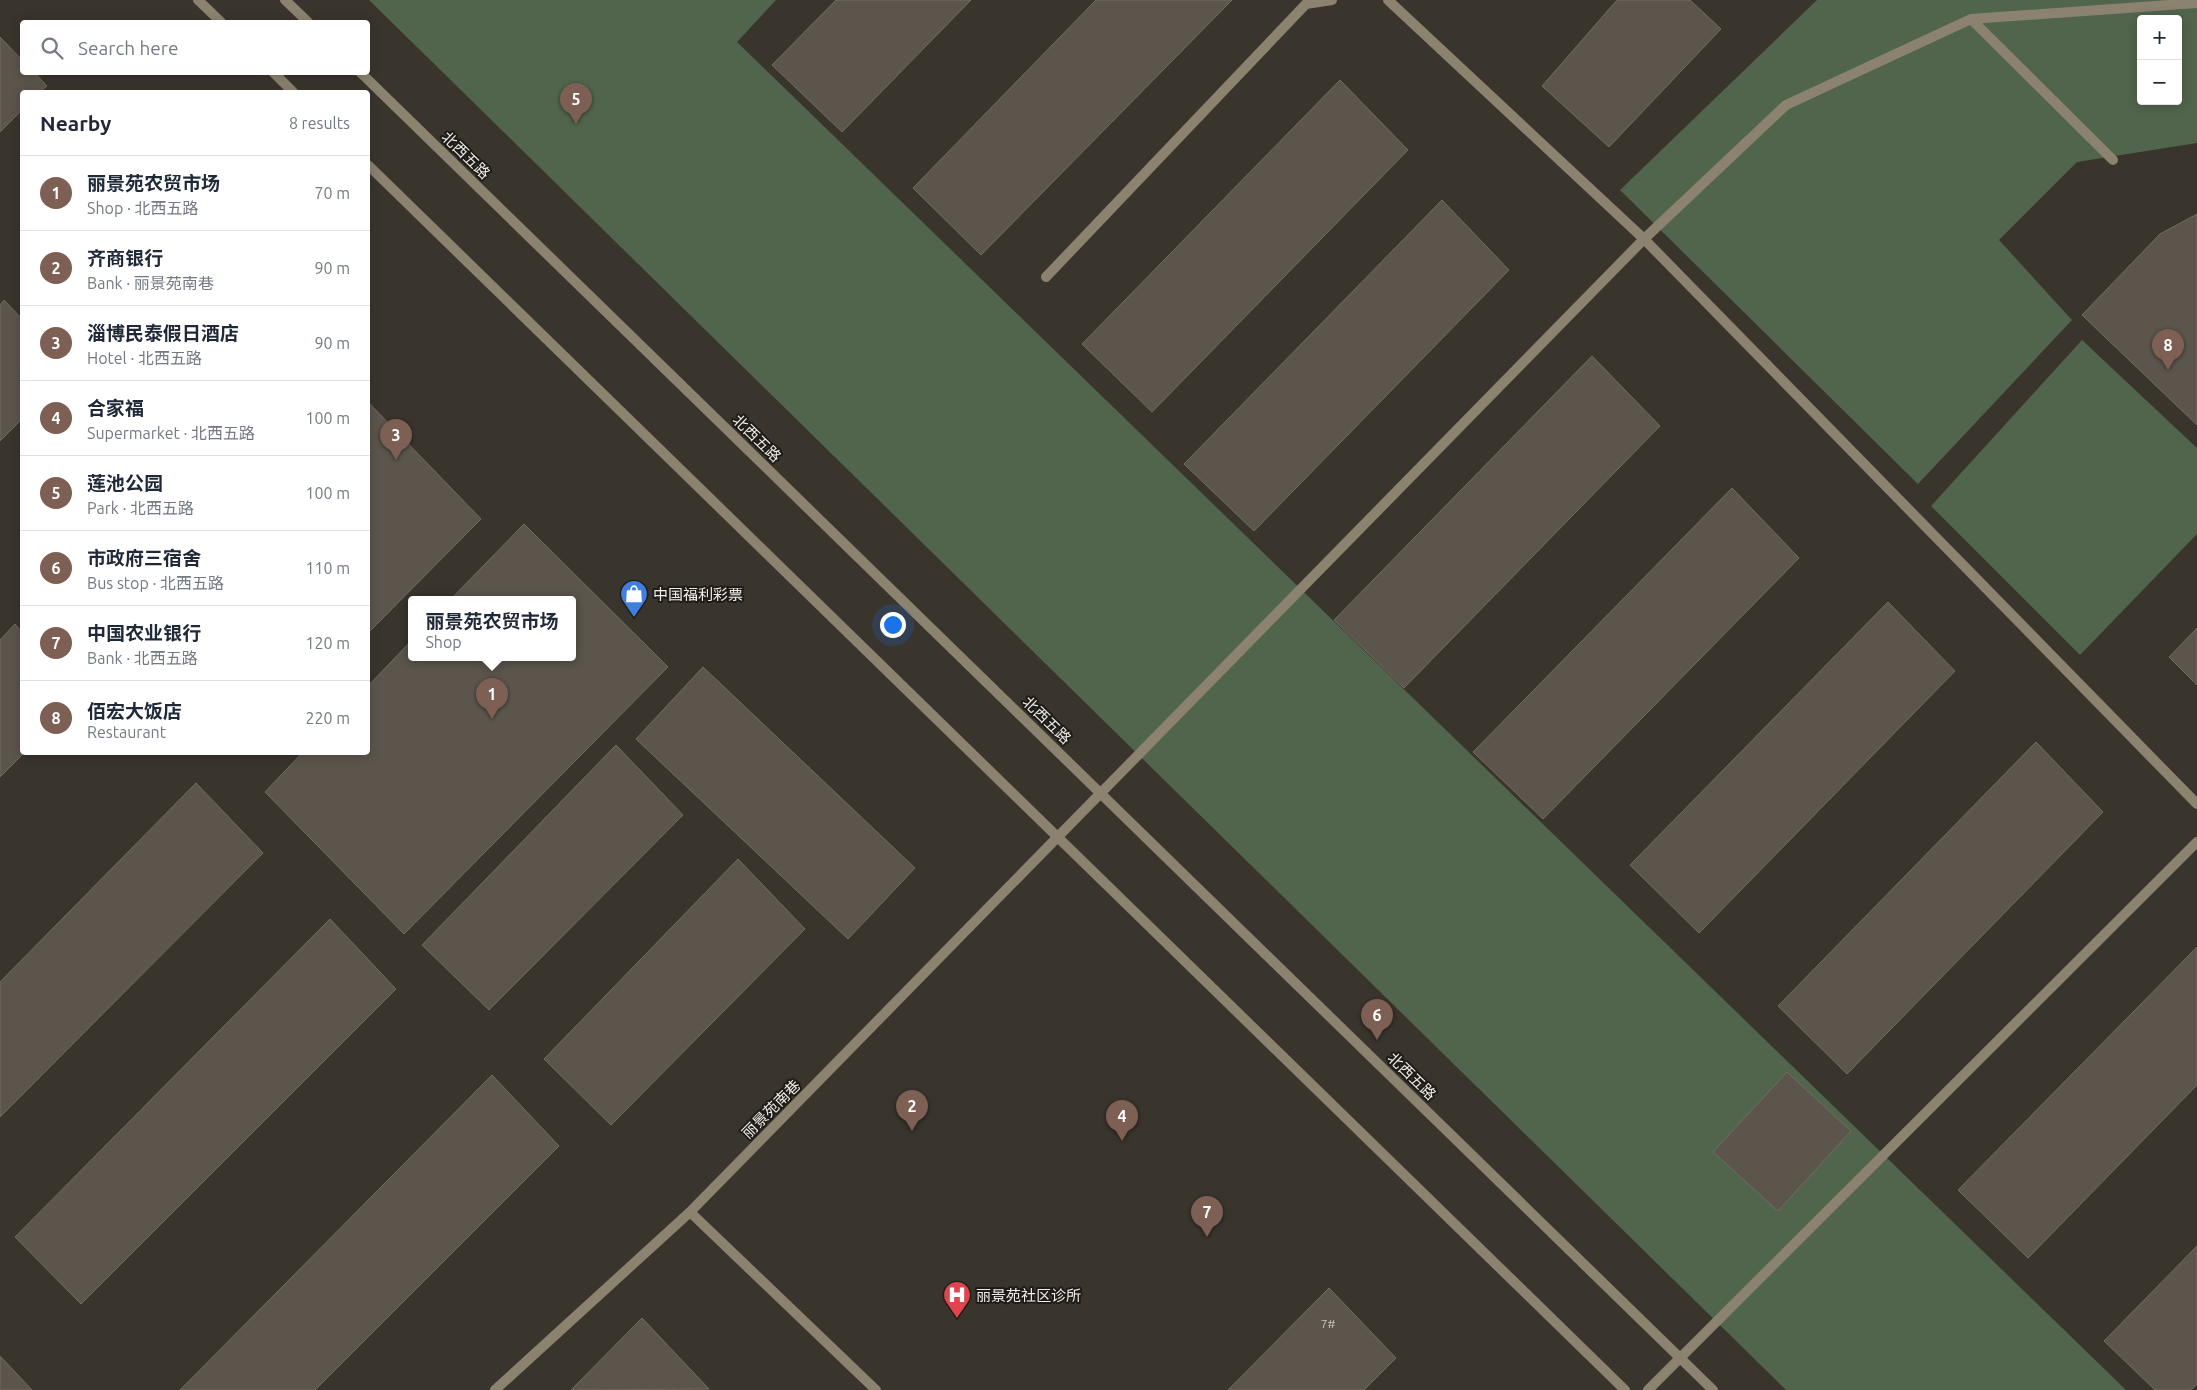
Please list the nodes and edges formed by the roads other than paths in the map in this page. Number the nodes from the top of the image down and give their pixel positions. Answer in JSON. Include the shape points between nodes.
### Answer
{"nodes":[{"id":1,"x":198,"y":0,"type":"edge"},
{"id":2,"x":285,"y":0,"type":"edge"},
{"id":3,"x":1332,"y":0,"type":"edge"},
{"id":4,"x":1388,"y":0,"type":"edge"},
{"id":5,"x":1306,"y":1,"type":"edge"},
{"id":6,"x":2197,"y":3,"type":"edge"},
{"id":7,"x":1971,"y":19,"type":"junction"},
{"id":8,"x":219,"y":20,"type":"edge"},
{"id":9,"x":306,"y":20,"type":"edge"},
{"id":10,"x":275,"y":75,"type":"edge"},
{"id":11,"x":363,"y":75,"type":"edge"},
{"id":12,"x":291,"y":90,"type":"edge"},
{"id":13,"x":2113,"y":160,"type":"dead end"},
{"id":14,"x":370,"y":167,"type":"edge"},
{"id":15,"x":1644,"y":239,"type":"junction"},
{"id":16,"x":1046,"y":277,"type":"dead end"},
{"id":17,"x":1101,"y":794,"type":"junction"},
{"id":18,"x":2197,"y":804,"type":"edge"},
{"id":19,"x":1058,"y":838,"type":"junction"},
{"id":20,"x":2197,"y":842,"type":"edge"},
{"id":21,"x":690,"y":1212,"type":"junction"},
{"id":22,"x":1680,"y":1358,"type":"junction"},
{"id":23,"x":495,"y":1390,"type":"edge"},
{"id":24,"x":876,"y":1390,"type":"edge"},
{"id":25,"x":1625,"y":1390,"type":"edge"},
{"id":26,"x":1648,"y":1390,"type":"edge"},
{"id":27,"x":1712,"y":1390,"type":"edge"}],
"edges":[{"from":1,"to":8,"type":"street"},
{"from":2,"to":9,"type":"street"},
{"from":3,"to":5,"type":"street"},
{"from":4,"to":15,"type":"street"},
{"from":5,"to":16,"type":"street"},
{"from":6,"to":7,"type":"street"},
{"from":7,"to":13,"type":"street"},
{"from":7,"to":15,"type":"street","name":"丽景苑南巷","via":[[1786,104]]},
{"from":10,"to":12,"type":"street"},
{"from":11,"to":17,"type":"street","name":"北西五路"},
{"from":14,"to":19,"type":"street"},
{"from":15,"to":17,"type":"street","name":"丽景苑南巷"},
{"from":15,"to":18,"type":"street"},
{"from":17,"to":19,"type":"street","name":"丽景苑南巷"},
{"from":17,"to":22,"type":"street","name":"北西五路"},
{"from":19,"to":21,"type":"street","name":"丽景苑南巷"},
{"from":19,"to":25,"type":"street"},
{"from":20,"to":22,"type":"street"},
{"from":21,"to":23,"type":"street","name":"丽景苑南巷"},
{"from":21,"to":24,"type":"street"},
{"from":22,"to":26,"type":"street"},
{"from":22,"to":27,"type":"street","name":"北西五路"}]}
